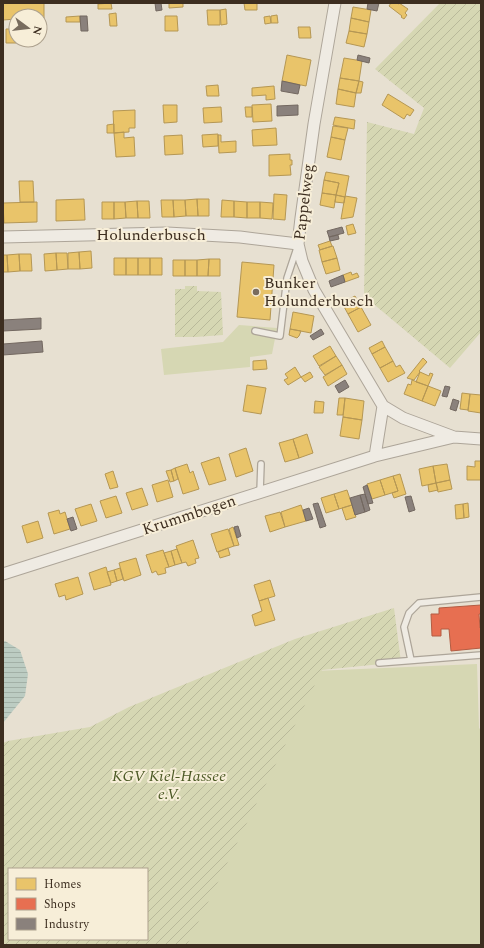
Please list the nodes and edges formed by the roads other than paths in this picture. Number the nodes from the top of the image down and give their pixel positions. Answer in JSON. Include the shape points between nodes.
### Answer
{"nodes":[{"id":1,"x":335,"y":3,"type":"edge"},
{"id":2,"x":3,"y":238,"type":"edge"},
{"id":3,"x":298,"y":244,"type":"junction"},
{"id":4,"x":255,"y":331,"type":"dead end"},
{"id":5,"x":383,"y":406,"type":"junction"},
{"id":6,"x":454,"y":437,"type":"junction"},
{"id":7,"x":481,"y":439,"type":"edge"},
{"id":8,"x":375,"y":456,"type":"junction"},
{"id":9,"x":261,"y":464,"type":"dead end"},
{"id":10,"x":260,"y":492,"type":"junction"},
{"id":11,"x":3,"y":574,"type":"edge"},
{"id":12,"x":481,"y":597,"type":"edge"},
{"id":13,"x":481,"y":655,"type":"edge"},
{"id":14,"x":411,"y":660,"type":"junction"},
{"id":15,"x":380,"y":663,"type":"dead end"}],
"edges":[{"from":1,"to":3,"type":"street","name":"Pappelweg","via":[[314,124]]},
{"from":2,"to":3,"type":"street","name":"Holunderbusch","via":[[167,232]]},
{"from":3,"to":4,"type":"lane","via":[[287,278],[280,336]]},
{"from":3,"to":5,"type":"street","name":"Pappelweg","via":[[314,290]]},
{"from":5,"to":6,"type":"street","name":"Krummbogen","via":[[403,418]]},
{"from":5,"to":8,"type":"street"},
{"from":6,"to":7,"type":"street","name":"Krummbogen"},
{"from":6,"to":8,"type":"street","name":"Krummbogen"},
{"from":8,"to":10,"type":"street","name":"Krummbogen"},
{"from":9,"to":10,"type":"lane"},
{"from":10,"to":11,"type":"street","name":"Krummbogen"},
{"from":12,"to":14,"type":"lane","via":[[419,603],[409,613],[404,628]]},
{"from":13,"to":14,"type":"lane"},
{"from":14,"to":15,"type":"lane"}]}
